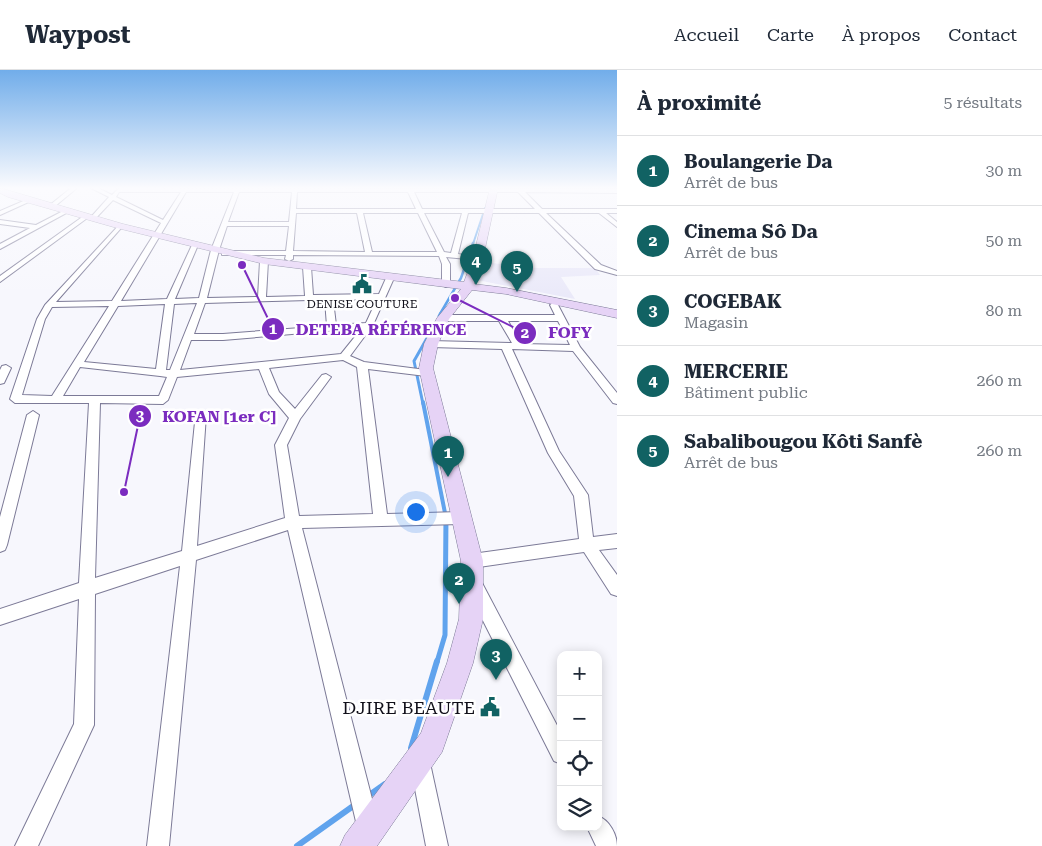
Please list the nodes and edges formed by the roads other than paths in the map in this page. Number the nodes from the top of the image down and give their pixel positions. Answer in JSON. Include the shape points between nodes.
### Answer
{"nodes":[{"id":1,"x":14,"y":224,"type":"edge"},
{"id":2,"x":16,"y":224,"type":"edge"},
{"id":3,"x":41,"y":224,"type":"edge"},
{"id":4,"x":80,"y":224,"type":"edge"},
{"id":5,"x":114,"y":224,"type":"edge"},
{"id":6,"x":164,"y":224,"type":"edge"},
{"id":7,"x":225,"y":224,"type":"edge"},
{"id":8,"x":292,"y":224,"type":"edge"},
{"id":9,"x":363,"y":224,"type":"edge"},
{"id":10,"x":426,"y":224,"type":"edge"},
{"id":11,"x":462,"y":224,"type":"edge"},
{"id":12,"x":484,"y":224,"type":"edge"},
{"id":13,"x":554,"y":224,"type":"edge"},
{"id":14,"x":120,"y":226,"type":"junction"},
{"id":15,"x":36,"y":227,"type":"junction"},
{"id":16,"x":0,"y":232,"type":"edge"},
{"id":17,"x":158,"y":234,"type":"junction"},
{"id":18,"x":195,"y":245,"type":"junction"},
{"id":19,"x":0,"y":247,"type":"edge"},
{"id":20,"x":220,"y":251,"type":"junction"},
{"id":21,"x":289,"y":252,"type":"junction"},
{"id":22,"x":369,"y":253,"type":"junction"},
{"id":23,"x":441,"y":254,"type":"junction"},
{"id":24,"x":454,"y":255,"type":"junction"},
{"id":25,"x":478,"y":258,"type":"junction"},
{"id":26,"x":264,"y":261,"type":"junction"},
{"id":27,"x":288,"y":264,"type":"junction"},
{"id":28,"x":307,"y":267,"type":"junction"},
{"id":29,"x":617,"y":273,"type":"edge"},
{"id":30,"x":390,"y":278,"type":"junction"},
{"id":31,"x":0,"y":280,"type":"edge"},
{"id":32,"x":457,"y":287,"type":"junction"},
{"id":33,"x":381,"y":296,"type":"junction"},
{"id":34,"x":328,"y":297,"type":"junction"},
{"id":35,"x":309,"y":298,"type":"junction"},
{"id":36,"x":262,"y":299,"type":"junction"},
{"id":37,"x":202,"y":301,"type":"junction"},
{"id":38,"x":170,"y":302,"type":"junction"},
{"id":39,"x":115,"y":303,"type":"junction"},
{"id":40,"x":49,"y":305,"type":"junction"},
{"id":41,"x":554,"y":305,"type":"junction"},
{"id":42,"x":617,"y":314,"type":"edge"},
{"id":43,"x":443,"y":318,"type":"junction"},
{"id":44,"x":502,"y":318,"type":"junction"},
{"id":45,"x":559,"y":318,"type":"junction"},
{"id":46,"x":617,"y":318,"type":"edge"},
{"id":47,"x":369,"y":325,"type":"junction"},
{"id":48,"x":332,"y":328,"type":"junction"},
{"id":49,"x":188,"y":337,"type":"junction"},
{"id":50,"x":431,"y":344,"type":"junction"},
{"id":51,"x":512,"y":346,"type":"junction"},
{"id":52,"x":576,"y":348,"type":"junction"},
{"id":53,"x":344,"y":357,"type":"junction"},
{"id":54,"x":77,"y":364,"type":"junction"},
{"id":55,"x":362,"y":365,"type":"junction"},
{"id":56,"x":263,"y":366,"type":"junction"},
{"id":57,"x":6,"y":368,"type":"dead end"},
{"id":58,"x":160,"y":372,"type":"junction"},
{"id":59,"x":426,"y":373,"type":"junction"},
{"id":60,"x":174,"y":374,"type":"junction"},
{"id":61,"x":326,"y":377,"type":"dead end"},
{"id":62,"x":0,"y":381,"type":"edge"},
{"id":63,"x":55,"y":400,"type":"junction"},
{"id":64,"x":95,"y":400,"type":"junction"},
{"id":65,"x":617,"y":400,"type":"edge"},
{"id":66,"x":33,"y":415,"type":"dead end"},
{"id":67,"x":200,"y":415,"type":"dead end"},
{"id":68,"x":295,"y":417,"type":"junction"},
{"id":69,"x":461,"y":518,"type":"junction"},
{"id":70,"x":381,"y":520,"type":"junction"},
{"id":71,"x":293,"y":522,"type":"junction"},
{"id":72,"x":617,"y":541,"type":"edge"},
{"id":73,"x":0,"y":545,"type":"edge"},
{"id":74,"x":587,"y":545,"type":"junction"},
{"id":75,"x":189,"y":555,"type":"junction"},
{"id":76,"x":472,"y":571,"type":"junction"},
{"id":77,"x":617,"y":588,"type":"edge"},
{"id":78,"x":87,"y":590,"type":"junction"},
{"id":79,"x":0,"y":617,"type":"edge"},
{"id":80,"x":557,"y":746,"type":"edge"},
{"id":81,"x":420,"y":761,"type":"junction"},
{"id":82,"x":600,"y":831,"type":"edge"},
{"id":83,"x":363,"y":838,"type":"edge"},
{"id":84,"x":26,"y":846,"type":"edge"},
{"id":85,"x":158,"y":846,"type":"edge"},
{"id":86,"x":436,"y":846,"type":"edge"},
{"id":87,"x":608,"y":846,"type":"edge"}],
"edges":[{"from":1,"to":16,"type":"street"},
{"from":2,"to":15,"type":"street"},
{"from":3,"to":15,"type":"street"},
{"from":4,"to":31,"type":"street"},
{"from":5,"to":14,"type":"main road"},
{"from":6,"to":17,"type":"street"},
{"from":7,"to":20,"type":"street"},
{"from":8,"to":21,"type":"street"},
{"from":9,"to":22,"type":"street"},
{"from":10,"to":23,"type":"street"},
{"from":11,"to":24,"type":"street"},
{"from":12,"to":25,"type":"main road"},
{"from":13,"to":29,"type":"street","via":[[598,267]]},
{"from":14,"to":17,"type":"main road"},
{"from":14,"to":40,"type":"street"},
{"from":15,"to":19,"type":"street"},
{"from":17,"to":18,"type":"main road"},
{"from":17,"to":39,"type":"street"},
{"from":18,"to":20,"type":"main road"},
{"from":18,"to":38,"type":"street"},
{"from":20,"to":21,"type":"street"},
{"from":20,"to":26,"type":"main road"},
{"from":20,"to":37,"type":"street"},
{"from":21,"to":22,"type":"street"},
{"from":21,"to":27,"type":"street"},
{"from":22,"to":23,"type":"street"},
{"from":23,"to":24,"type":"street"},
{"from":23,"to":32,"type":"street"},
{"from":24,"to":25,"type":"street"},
{"from":25,"to":32,"type":"main road"},
{"from":26,"to":27,"type":"main road"},
{"from":26,"to":36,"type":"street"},
{"from":27,"to":28,"type":"main road"},
{"from":28,"to":30,"type":"main road"},
{"from":28,"to":35,"type":"street"},
{"from":30,"to":32,"type":"main road"},
{"from":30,"to":33,"type":"street"},
{"from":32,"to":41,"type":"main road"},
{"from":32,"to":42,"type":"main road","via":[[506,291]]},
{"from":32,"to":43,"type":"main road"},
{"from":33,"to":34,"type":"street"},
{"from":33,"to":47,"type":"street"},
{"from":34,"to":35,"type":"street"},
{"from":34,"to":48,"type":"street"},
{"from":35,"to":36,"type":"street"},
{"from":36,"to":37,"type":"street"},
{"from":37,"to":38,"type":"street"},
{"from":37,"to":49,"type":"street"},
{"from":38,"to":39,"type":"street"},
{"from":38,"to":58,"type":"street"},
{"from":39,"to":40,"type":"street"},
{"from":39,"to":54,"type":"street"},
{"from":40,"to":63,"type":"street","via":[[41,319],[15,399]]},
{"from":41,"to":45,"type":"street"},
{"from":41,"to":46,"type":"main road"},
{"from":43,"to":44,"type":"street"},
{"from":43,"to":50,"type":"main road"},
{"from":44,"to":45,"type":"street"},
{"from":44,"to":51,"type":"street"},
{"from":45,"to":52,"type":"street"},
{"from":47,"to":48,"type":"street"},
{"from":47,"to":53,"type":"street"},
{"from":48,"to":49,"type":"street"},
{"from":49,"to":60,"type":"street"},
{"from":50,"to":51,"type":"street"},
{"from":50,"to":59,"type":"main road"},
{"from":51,"to":52,"type":"street"},
{"from":51,"to":74,"type":"street","via":[[554,453],[581,495]]},
{"from":52,"to":65,"type":"street"},
{"from":53,"to":55,"type":"street"},
{"from":53,"to":56,"type":"street"},
{"from":54,"to":58,"type":"street"},
{"from":54,"to":63,"type":"street"},
{"from":55,"to":59,"type":"street"},
{"from":55,"to":70,"type":"street"},
{"from":56,"to":60,"type":"street"},
{"from":56,"to":68,"type":"street","via":[[274,394]]},
{"from":57,"to":62,"type":"street"},
{"from":58,"to":60,"type":"street"},
{"from":59,"to":69,"type":"main road"},
{"from":60,"to":64,"type":"street","via":[[163,400]]},
{"from":61,"to":68,"type":"street"},
{"from":63,"to":64,"type":"street"},
{"from":64,"to":78,"type":"street"},
{"from":66,"to":73,"type":"street"},
{"from":67,"to":75,"type":"street"},
{"from":68,"to":71,"type":"street","via":[[281,444]]},
{"from":69,"to":70,"type":"street"},
{"from":69,"to":76,"type":"main road"},
{"from":70,"to":71,"type":"street"},
{"from":71,"to":75,"type":"street"},
{"from":71,"to":83,"type":"street"},
{"from":72,"to":74,"type":"street"},
{"from":74,"to":76,"type":"street"},
{"from":74,"to":77,"type":"street"},
{"from":75,"to":78,"type":"street"},
{"from":75,"to":85,"type":"street"},
{"from":76,"to":80,"type":"street"},
{"from":76,"to":81,"type":"main road","via":[[471,619],[460,663],[432,742]]},
{"from":78,"to":79,"type":"street"},
{"from":78,"to":84,"type":"street","via":[[84,725]]},
{"from":81,"to":83,"type":"main road"},
{"from":81,"to":86,"type":"street"},
{"from":82,"to":87,"type":"street"}]}
